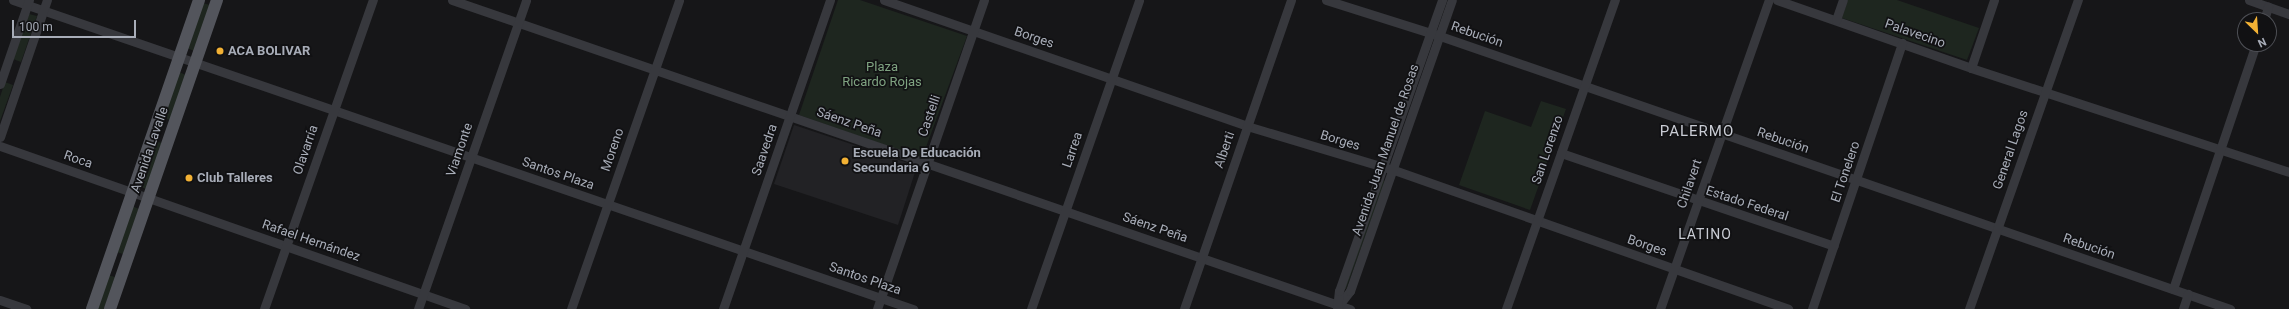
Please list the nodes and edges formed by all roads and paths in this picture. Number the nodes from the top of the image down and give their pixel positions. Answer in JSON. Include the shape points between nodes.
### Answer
{"nodes":[{"id":1,"x":13,"y":0,"type":"edge"},
{"id":2,"x":47,"y":0,"type":"edge"},
{"id":3,"x":199,"y":0,"type":"edge"},
{"id":4,"x":217,"y":0,"type":"edge"},
{"id":5,"x":373,"y":0,"type":"edge"},
{"id":6,"x":452,"y":0,"type":"edge"},
{"id":7,"x":526,"y":0,"type":"edge"},
{"id":8,"x":679,"y":0,"type":"edge"},
{"id":9,"x":830,"y":0,"type":"edge"},
{"id":10,"x":884,"y":0,"type":"edge"},
{"id":11,"x":984,"y":0,"type":"edge"},
{"id":12,"x":1139,"y":0,"type":"edge"},
{"id":13,"x":1291,"y":0,"type":"edge"},
{"id":14,"x":1326,"y":0,"type":"edge"},
{"id":15,"x":1442,"y":0,"type":"edge"},
{"id":16,"x":1452,"y":0,"type":"edge"},
{"id":17,"x":1615,"y":0,"type":"edge"},
{"id":18,"x":1770,"y":0,"type":"edge"},
{"id":19,"x":1777,"y":0,"type":"edge"},
{"id":20,"x":1843,"y":0,"type":"edge"},
{"id":21,"x":1994,"y":0,"type":"edge"},
{"id":22,"x":2078,"y":0,"type":"edge"},
{"id":23,"x":2249,"y":0,"type":"edge"},
{"id":24,"x":28,"y":2,"type":"edge"},
{"id":25,"x":2268,"y":7,"type":"junction"},
{"id":26,"x":43,"y":10,"type":"junction"},
{"id":27,"x":2266,"y":12,"type":"edge"},
{"id":28,"x":2289,"y":14,"type":"edge"},
{"id":29,"x":1836,"y":20,"type":"junction"},
{"id":30,"x":518,"y":23,"type":"junction"},
{"id":31,"x":973,"y":31,"type":"junction"},
{"id":32,"x":1430,"y":33,"type":"junction"},
{"id":33,"x":1440,"y":36,"type":"junction"},
{"id":34,"x":1902,"y":43,"type":"junction"},
{"id":35,"x":2253,"y":52,"type":"edge"},
{"id":36,"x":180,"y":57,"type":"junction"},
{"id":37,"x":196,"y":63,"type":"junction"},
{"id":38,"x":1971,"y":68,"type":"junction"},
{"id":39,"x":655,"y":70,"type":"junction"},
{"id":40,"x":1111,"y":79,"type":"junction"},
{"id":41,"x":0,"y":84,"type":"edge"},
{"id":42,"x":1585,"y":86,"type":"junction"},
{"id":43,"x":2044,"y":92,"type":"junction"},
{"id":44,"x":1407,"y":100,"type":"junction"},
{"id":45,"x":1416,"y":103,"type":"junction"},
{"id":46,"x":334,"y":110,"type":"junction"},
{"id":47,"x":790,"y":116,"type":"junction"},
{"id":48,"x":1247,"y":126,"type":"junction"},
{"id":49,"x":1722,"y":133,"type":"junction"},
{"id":50,"x":0,"y":137,"type":"edge"},
{"id":51,"x":0,"y":146,"type":"edge"},
{"id":52,"x":2221,"y":149,"type":"junction"},
{"id":53,"x":1562,"y":153,"type":"junction"},
{"id":54,"x":471,"y":158,"type":"junction"},
{"id":55,"x":927,"y":163,"type":"junction"},
{"id":56,"x":1383,"y":167,"type":"junction"},
{"id":57,"x":1394,"y":170,"type":"junction"},
{"id":58,"x":2289,"y":172,"type":"edge"},
{"id":59,"x":1857,"y":180,"type":"junction"},
{"id":60,"x":132,"y":193,"type":"junction"},
{"id":61,"x":148,"y":198,"type":"junction"},
{"id":62,"x":1698,"y":201,"type":"junction"},
{"id":63,"x":608,"y":204,"type":"junction"},
{"id":64,"x":1065,"y":211,"type":"junction"},
{"id":65,"x":1537,"y":221,"type":"junction"},
{"id":66,"x":1997,"y":229,"type":"junction"},
{"id":67,"x":1834,"y":246,"type":"junction"},
{"id":68,"x":286,"y":247,"type":"junction"},
{"id":69,"x":743,"y":251,"type":"junction"},
{"id":70,"x":1202,"y":258,"type":"junction"},
{"id":71,"x":1674,"y":269,"type":"junction"},
{"id":72,"x":2174,"y":289,"type":"junction"},
{"id":73,"x":2188,"y":294,"type":"junction"},
{"id":74,"x":423,"y":295,"type":"junction"},
{"id":75,"x":881,"y":298,"type":"junction"},
{"id":76,"x":0,"y":300,"type":"edge"},
{"id":77,"x":1338,"y":307,"type":"edge"},
{"id":78,"x":26,"y":309,"type":"edge"},
{"id":79,"x":92,"y":309,"type":"edge"},
{"id":80,"x":110,"y":309,"type":"edge"},
{"id":81,"x":264,"y":309,"type":"edge"},
{"id":82,"x":418,"y":309,"type":"edge"},
{"id":83,"x":464,"y":309,"type":"edge"},
{"id":84,"x":571,"y":309,"type":"edge"},
{"id":85,"x":723,"y":309,"type":"edge"},
{"id":86,"x":877,"y":309,"type":"edge"},
{"id":87,"x":913,"y":309,"type":"edge"},
{"id":88,"x":1031,"y":309,"type":"edge"},
{"id":89,"x":1184,"y":309,"type":"edge"},
{"id":90,"x":1350,"y":309,"type":"edge"},
{"id":91,"x":1506,"y":309,"type":"edge"},
{"id":92,"x":1660,"y":309,"type":"edge"},
{"id":93,"x":1788,"y":309,"type":"edge"},
{"id":94,"x":1812,"y":309,"type":"edge"},
{"id":95,"x":1969,"y":309,"type":"edge"},
{"id":96,"x":2183,"y":309,"type":"edge"},
{"id":97,"x":2230,"y":309,"type":"edge"}],
"edges":[{"from":1,"to":24,"type":"street","name":"Santos Plaza"},
{"from":2,"to":26,"type":"street"},
{"from":3,"to":36,"type":"main road","name":"Avenida Lavalle"},
{"from":4,"to":37,"type":"main road","name":"Avenida Lavalle"},
{"from":5,"to":46,"type":"street","name":"Olavarría"},
{"from":6,"to":30,"type":"street","name":"Sáenz Peña"},
{"from":7,"to":30,"type":"street","name":"Viamonte"},
{"from":8,"to":39,"type":"street","name":"Moreno"},
{"from":9,"to":47,"type":"street","name":"Saavedra"},
{"from":10,"to":31,"type":"street","name":"Borges"},
{"from":11,"to":31,"type":"street","name":"Castelli"},
{"from":12,"to":40,"type":"street","name":"Larrea"},
{"from":13,"to":48,"type":"street","name":"Alberti"},
{"from":14,"to":32,"type":"street","name":"Rebución"},
{"from":15,"to":32,"type":"street","name":"Avenida Juan Manuel de Rosas"},
{"from":16,"to":33,"type":"street","name":"Avenida Juan Manuel de Rosas"},
{"from":17,"to":42,"type":"street","name":"San Lorenzo"},
{"from":18,"to":49,"type":"street","name":"Chilavert"},
{"from":19,"to":29,"type":"street","name":"Palavecino"},
{"from":20,"to":29,"type":"street"},
{"from":21,"to":38,"type":"street"},
{"from":22,"to":43,"type":"street","name":"General Lagos"},
{"from":23,"to":25,"type":"street"},
{"from":24,"to":26,"type":"street","name":"Santos Plaza"},
{"from":24,"to":41,"type":"street"},
{"from":25,"to":27,"type":"street"},
{"from":25,"to":28,"type":"street"},
{"from":26,"to":36,"type":"street","name":"Santos Plaza"},
{"from":26,"to":50,"type":"street"},
{"from":29,"to":34,"type":"street","name":"Palavecino"},
{"from":30,"to":39,"type":"street","name":"Sáenz Peña"},
{"from":30,"to":54,"type":"street","name":"Viamonte"},
{"from":31,"to":40,"type":"street","name":"Borges"},
{"from":31,"to":55,"type":"street","name":"Castelli"},
{"from":32,"to":33,"type":"street","name":"Rebución"},
{"from":32,"to":44,"type":"street","name":"Avenida Juan Manuel de Rosas"},
{"from":33,"to":42,"type":"street","name":"Rebución"},
{"from":33,"to":45,"type":"street","name":"Avenida Juan Manuel de Rosas"},
{"from":34,"to":38,"type":"street","name":"Palavecino"},
{"from":34,"to":59,"type":"street","name":"El Tonelero"},
{"from":35,"to":52,"type":"street"},
{"from":36,"to":37,"type":"street","name":"Santos Plaza"},
{"from":36,"to":60,"type":"main road","name":"Avenida Lavalle"},
{"from":37,"to":46,"type":"street","name":"Santos Plaza"},
{"from":37,"to":61,"type":"main road","name":"Avenida Lavalle"},
{"from":38,"to":43,"type":"street","name":"Palavecino"},
{"from":39,"to":47,"type":"street","name":"Sáenz Peña"},
{"from":39,"to":63,"type":"street","name":"Moreno"},
{"from":40,"to":48,"type":"street","name":"Borges"},
{"from":40,"to":64,"type":"street","name":"Larrea"},
{"from":42,"to":49,"type":"street","name":"Rebución"},
{"from":42,"to":53,"type":"street","name":"San Lorenzo"},
{"from":43,"to":52,"type":"street","name":"Palavecino"},
{"from":43,"to":66,"type":"street","name":"General Lagos"},
{"from":44,"to":45,"type":"street"},
{"from":44,"to":56,"type":"street","name":"Avenida Juan Manuel de Rosas"},
{"from":45,"to":57,"type":"street","name":"Avenida Juan Manuel de Rosas"},
{"from":46,"to":54,"type":"street","name":"Santos Plaza"},
{"from":46,"to":68,"type":"street","name":"Olavarría"},
{"from":47,"to":55,"type":"street","name":"Sáenz Peña"},
{"from":47,"to":69,"type":"street","name":"Saavedra"},
{"from":48,"to":56,"type":"street","name":"Borges"},
{"from":48,"to":70,"type":"street","name":"Alberti"},
{"from":49,"to":59,"type":"street","name":"Rebución"},
{"from":49,"to":62,"type":"street","name":"Chilavert"},
{"from":51,"to":60,"type":"street","name":"Roca"},
{"from":52,"to":58,"type":"street","name":"Palavecino"},
{"from":52,"to":72,"type":"street"},
{"from":53,"to":62,"type":"street","name":"Estado Federal"},
{"from":53,"to":65,"type":"street","name":"San Lorenzo"},
{"from":54,"to":63,"type":"street","name":"Santos Plaza"},
{"from":54,"to":74,"type":"street","name":"Viamonte"},
{"from":55,"to":64,"type":"street","name":"Sáenz Peña"},
{"from":55,"to":75,"type":"street","name":"Castelli"},
{"from":56,"to":57,"type":"street","name":"Borges"},
{"from":56,"to":77,"type":"street","name":"Avenida Juan Manuel de Rosas","via":[[1339,291]]},
{"from":57,"to":65,"type":"street","name":"Borges"},
{"from":57,"to":77,"type":"street","name":"Avenida Juan Manuel de Rosas","via":[[1350,291]]},
{"from":59,"to":66,"type":"street","name":"Rebución"},
{"from":59,"to":67,"type":"street","name":"El Tonelero"},
{"from":60,"to":61,"type":"street","name":"Roca"},
{"from":60,"to":79,"type":"main road","name":"Avenida Lavalle"},
{"from":61,"to":68,"type":"street","name":"Rafael Hernández"},
{"from":61,"to":80,"type":"main road","name":"Avenida Lavalle"},
{"from":62,"to":67,"type":"street","name":"Estado Federal"},
{"from":62,"to":71,"type":"street","name":"Chilavert"},
{"from":63,"to":69,"type":"street","name":"Santos Plaza"},
{"from":63,"to":84,"type":"street","name":"Moreno"},
{"from":64,"to":70,"type":"street","name":"Sáenz Peña"},
{"from":64,"to":88,"type":"street","name":"Larrea"},
{"from":65,"to":71,"type":"street","name":"Borges"},
{"from":65,"to":91,"type":"street","name":"San Lorenzo"},
{"from":66,"to":72,"type":"street","name":"Rebución"},
{"from":66,"to":95,"type":"street","name":"General Lagos"},
{"from":67,"to":94,"type":"street","name":"El Tonelero"},
{"from":68,"to":74,"type":"street","name":"Rafael Hernández"},
{"from":68,"to":81,"type":"street","name":"Olavarría"},
{"from":69,"to":75,"type":"street","name":"Santos Plaza"},
{"from":69,"to":85,"type":"street","name":"Saavedra"},
{"from":70,"to":77,"type":"street","name":"Sáenz Peña"},
{"from":70,"to":89,"type":"street","name":"Alberti"},
{"from":71,"to":92,"type":"street","name":"Chilavert"},
{"from":71,"to":93,"type":"street","name":"Borges"},
{"from":72,"to":73,"type":"street","name":"Rebución"},
{"from":73,"to":96,"type":"street"},
{"from":73,"to":97,"type":"street","name":"Rebución"},
{"from":74,"to":82,"type":"street","name":"Viamonte"},
{"from":74,"to":83,"type":"street","name":"Rafael Hernández"},
{"from":75,"to":86,"type":"street","name":"Castelli"},
{"from":75,"to":87,"type":"street","name":"Santos Plaza"},
{"from":76,"to":78,"type":"street"},
{"from":77,"to":90,"type":"street","name":"Sáenz Peña"}]}
